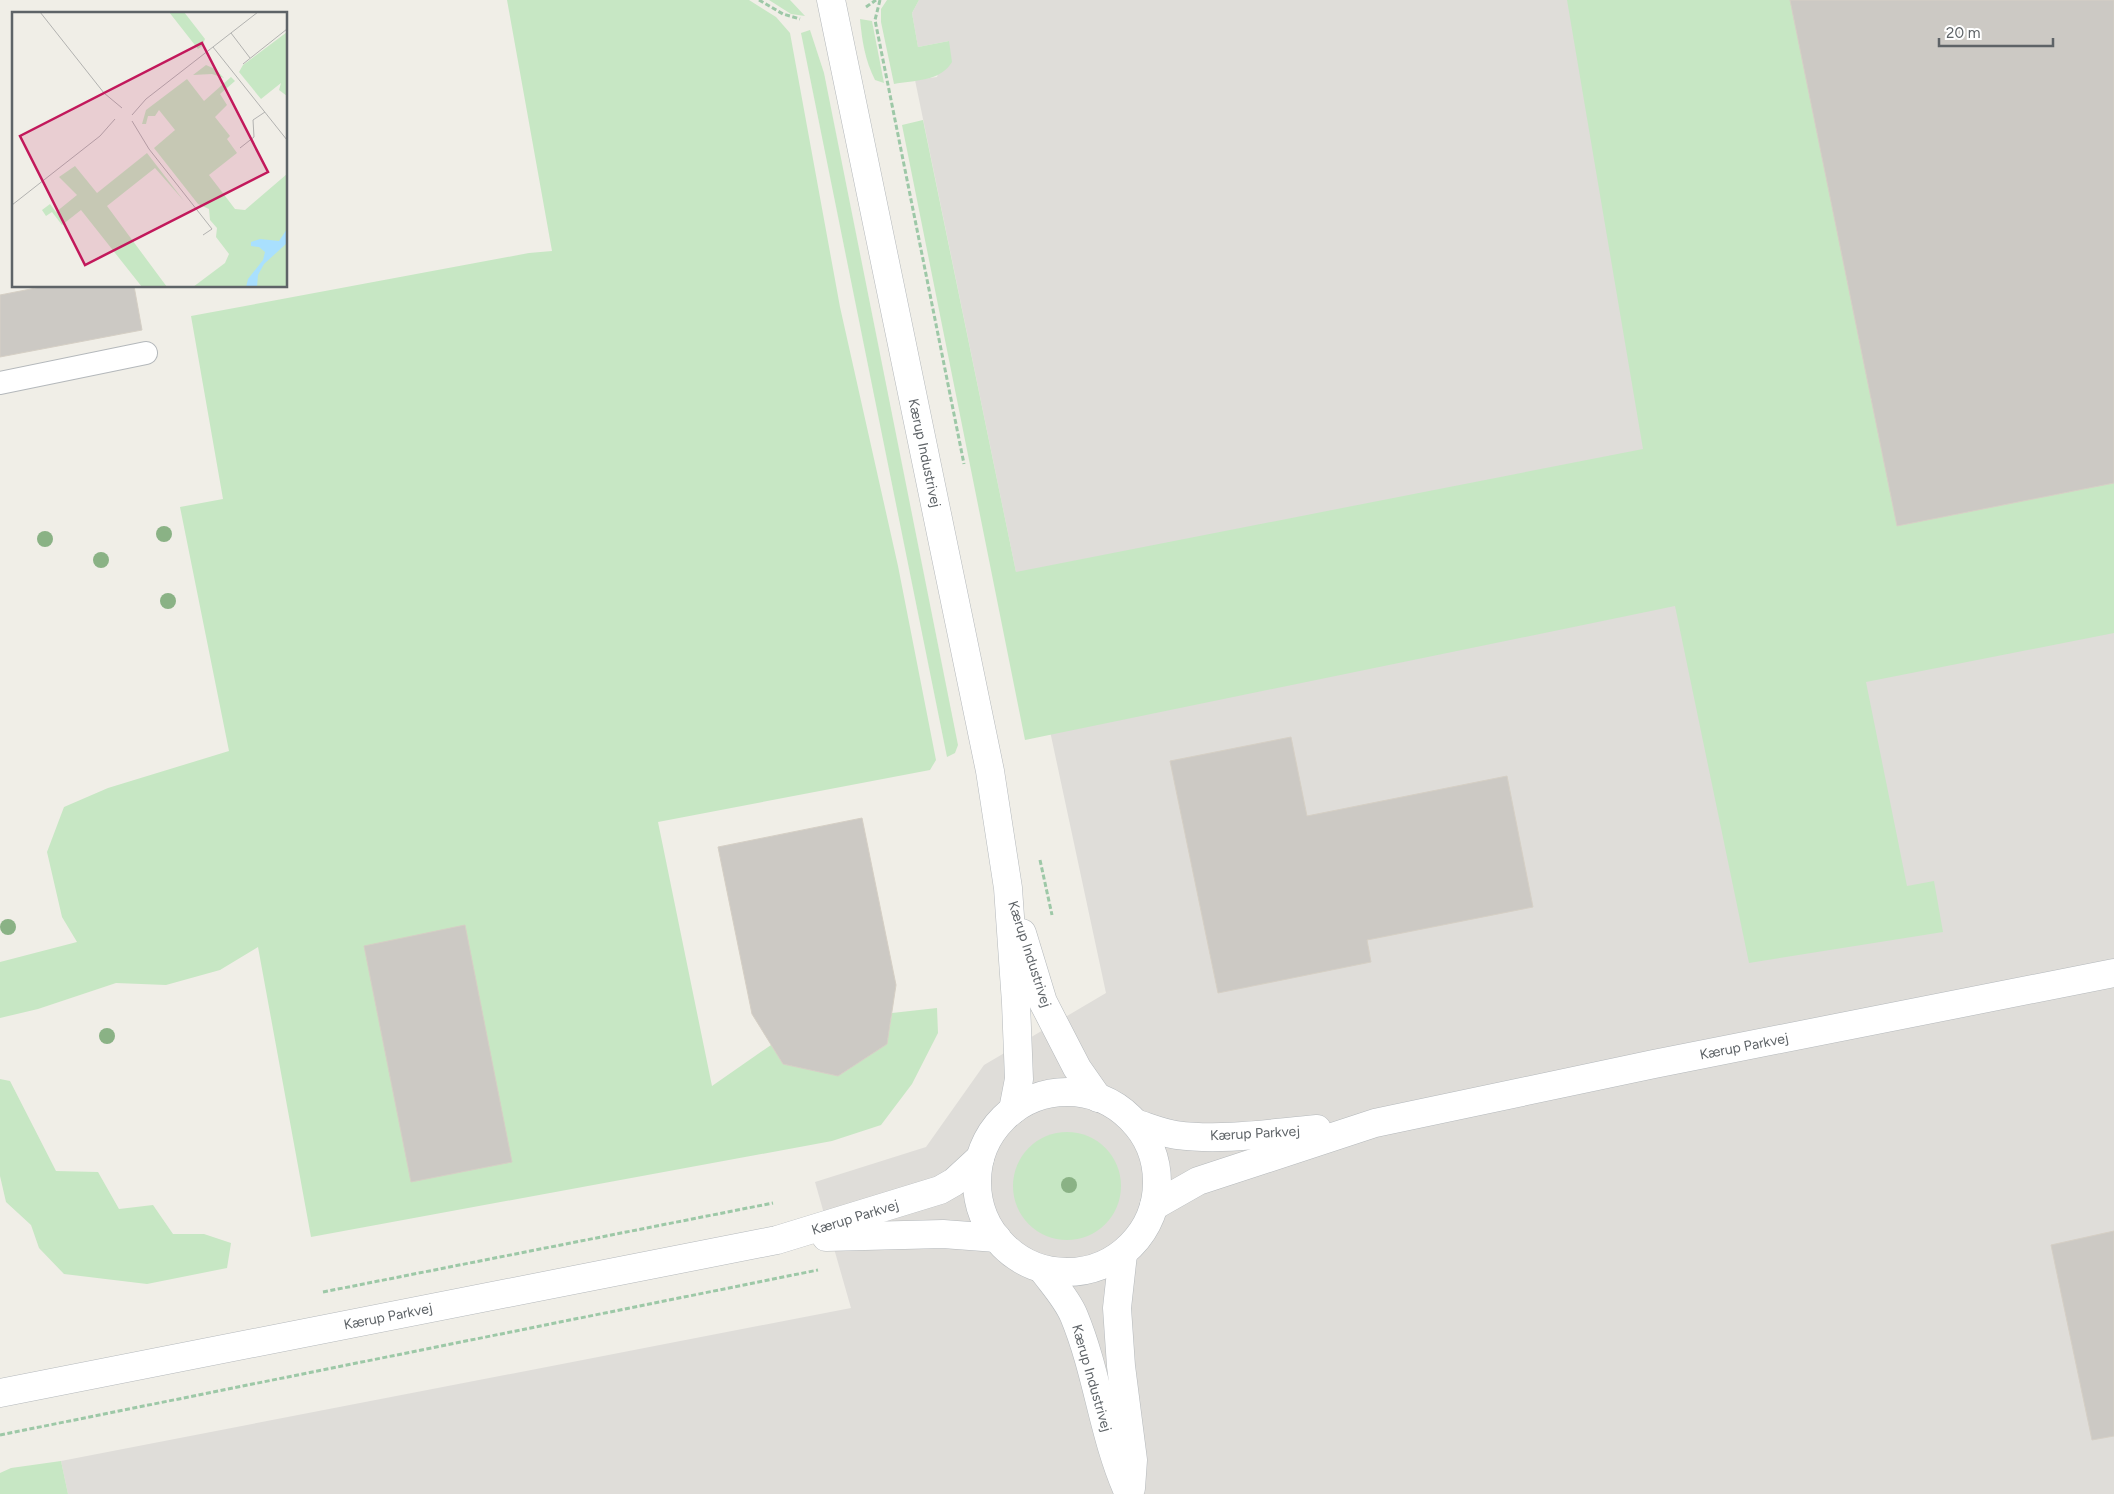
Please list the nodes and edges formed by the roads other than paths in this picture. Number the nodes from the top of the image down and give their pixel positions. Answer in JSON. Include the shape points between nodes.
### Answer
{"nodes":[{"id":1,"x":833,"y":10,"type":"edge"},
{"id":2,"x":146,"y":353,"type":"dead end"},
{"id":3,"x":0,"y":383,"type":"edge"},
{"id":4,"x":1008,"y":888,"type":"junction"},
{"id":5,"x":2114,"y":973,"type":"edge"},
{"id":6,"x":1098,"y":1098,"type":"junction"},
{"id":7,"x":1013,"y":1110,"type":"junction"},
{"id":8,"x":1135,"y":1123,"type":"junction"},
{"id":9,"x":1376,"y":1123,"type":"junction"},
{"id":10,"x":980,"y":1158,"type":"junction"},
{"id":11,"x":1154,"y":1206,"type":"junction"},
{"id":12,"x":997,"y":1238,"type":"junction"},
{"id":13,"x":777,"y":1240,"type":"junction"},
{"id":14,"x":1122,"y":1254,"type":"junction"},
{"id":15,"x":1042,"y":1269,"type":"junction"},
{"id":16,"x":0,"y":1392,"type":"edge"},
{"id":17,"x":1130,"y":1494,"type":"edge"}],
"edges":[{"from":1,"to":4,"type":"street","name":"Kærup Industrivej","via":[[990,771]]},
{"from":2,"to":3,"type":"lane"},
{"from":4,"to":6,"type":"street","name":"Kærup Industrivej","via":[[1043,1002],[1077,1068]]},
{"from":4,"to":7,"type":"street","name":"Kærup Industrivej","via":[[1019,1079]]},
{"from":5,"to":9,"type":"street","name":"Kærup Parkvej"},
{"from":6,"to":7,"type":"street","via":[[1068,1092],[1053,1093]]},
{"from":6,"to":8,"type":"street","via":[[1112,1104]]},
{"from":7,"to":10,"type":"street","via":[[992,1131]]},
{"from":8,"to":9,"type":"street","name":"Kærup Parkvej","via":[[1174,1134],[1248,1136]]},
{"from":8,"to":11,"type":"street","via":[[1148,1142],[1155,1163],[1157,1192]]},
{"from":9,"to":11,"type":"street","name":"Kærup Parkvej","via":[[1198,1180]]},
{"from":10,"to":12,"type":"street","via":[[977,1172],[979,1202]]},
{"from":10,"to":13,"type":"street","name":"Kærup Parkvej","via":[[940,1190]]},
{"from":11,"to":14,"type":"street","via":[[1142,1232]]},
{"from":12,"to":13,"type":"street","name":"Kærup Parkvej","via":[[885,1234]]},
{"from":12,"to":15,"type":"street","via":[[1017,1257]]},
{"from":13,"to":16,"type":"street","name":"Kærup Parkvej"},
{"from":14,"to":15,"type":"street","via":[[1083,1271]]},
{"from":14,"to":17,"type":"street","name":"Kærup Industrivej","via":[[1117,1308],[1133,1460]]},
{"from":15,"to":17,"type":"street","name":"Kærup Industrivej","via":[[1074,1315],[1116,1465]]}]}
